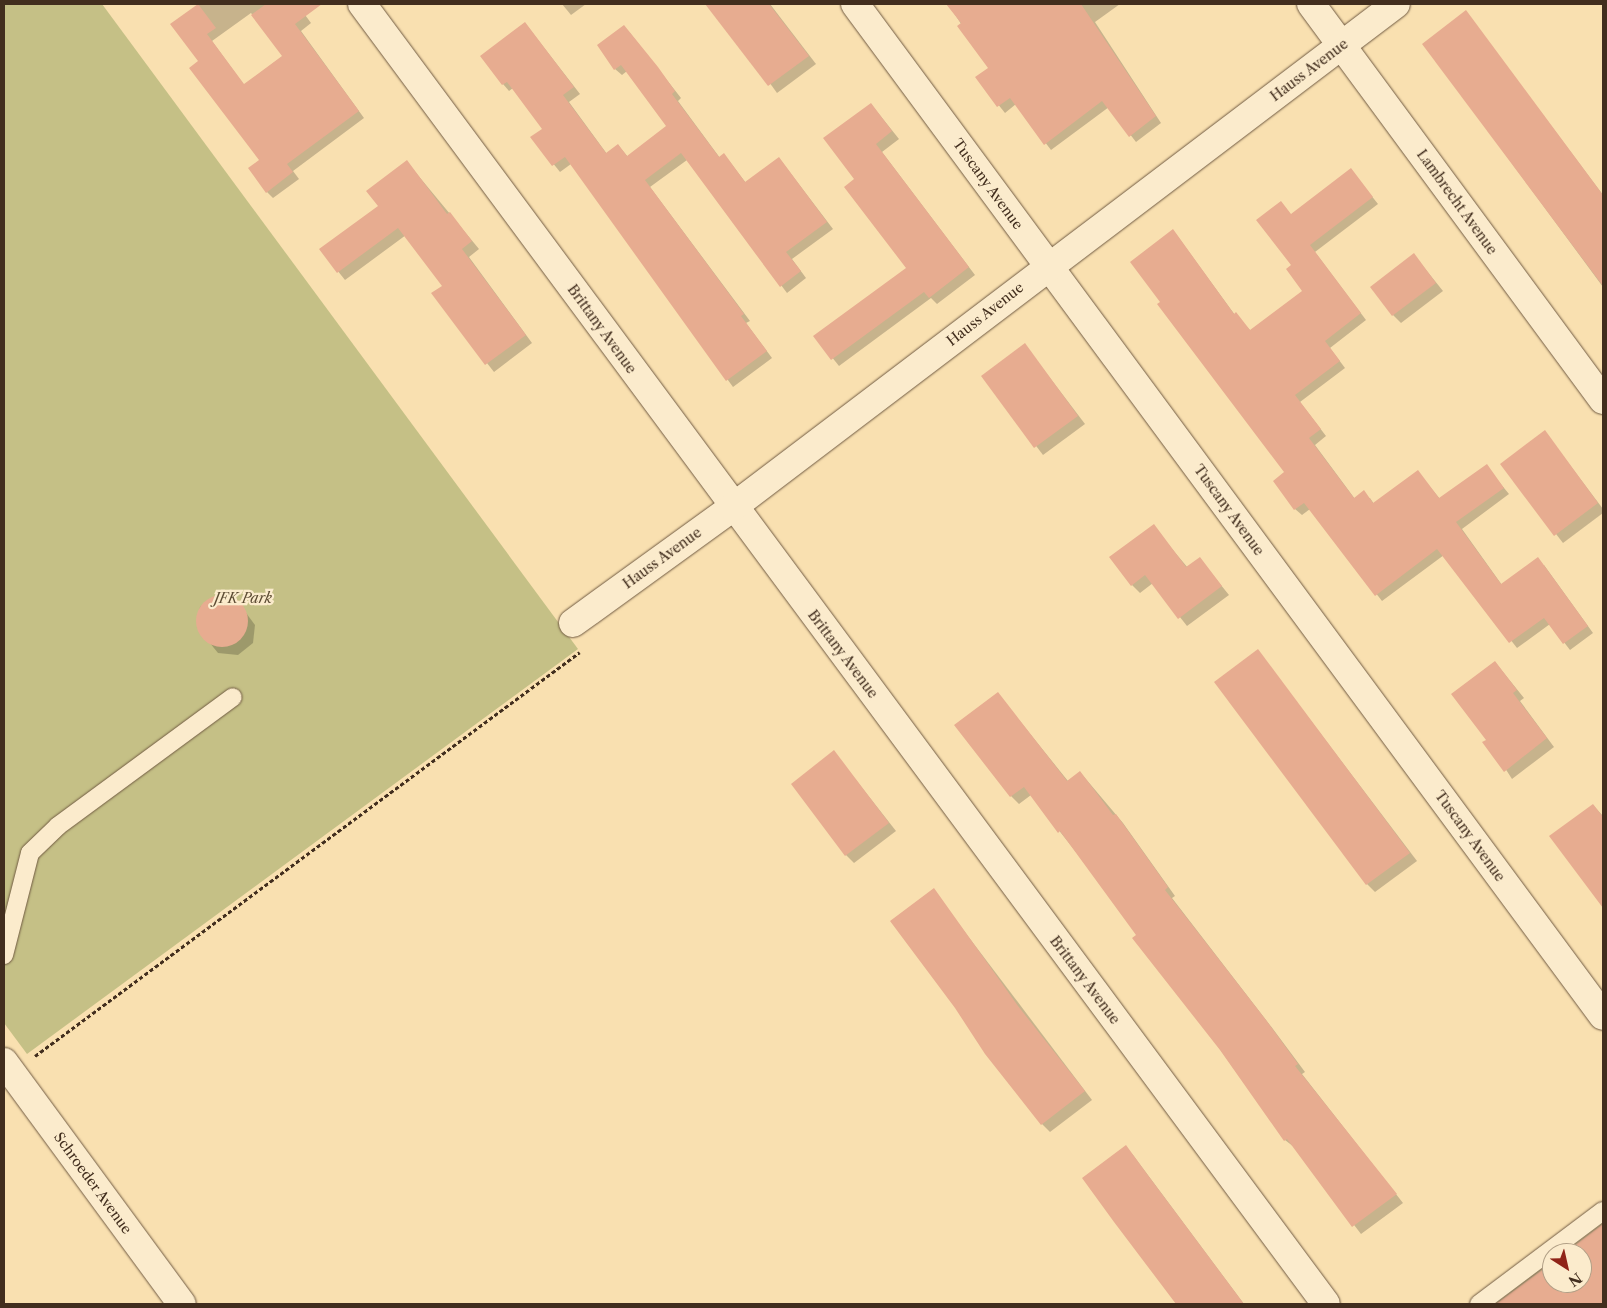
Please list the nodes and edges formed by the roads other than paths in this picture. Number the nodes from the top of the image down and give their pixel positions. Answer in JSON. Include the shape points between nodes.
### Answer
{"nodes":[{"id":1,"x":362,"y":4,"type":"edge"},
{"id":2,"x":855,"y":4,"type":"edge"},
{"id":3,"x":1311,"y":4,"type":"edge"},
{"id":4,"x":1396,"y":4,"type":"edge"},
{"id":5,"x":1342,"y":45,"type":"junction"},
{"id":6,"x":1048,"y":266,"type":"junction"},
{"id":7,"x":1603,"y":400,"type":"edge"},
{"id":8,"x":733,"y":507,"type":"junction"},
{"id":9,"x":573,"y":623,"type":"dead end"},
{"id":10,"x":233,"y":697,"type":"dead end"},
{"id":11,"x":4,"y":955,"type":"edge"},
{"id":12,"x":1603,"y":1016,"type":"edge"},
{"id":13,"x":4,"y":1062,"type":"edge"},
{"id":14,"x":1603,"y":1211,"type":"edge"},
{"id":15,"x":182,"y":1304,"type":"edge"},
{"id":16,"x":1326,"y":1304,"type":"edge"},
{"id":17,"x":1479,"y":1304,"type":"edge"}],
"edges":[{"from":1,"to":8,"type":"street","name":"Brittany Avenue"},
{"from":2,"to":6,"type":"street","name":"Tuscany Avenue"},
{"from":3,"to":5,"type":"street","name":"Lambrecht Avenue"},
{"from":4,"to":5,"type":"street","name":"Hauss Avenue"},
{"from":5,"to":6,"type":"street","name":"Hauss Avenue"},
{"from":5,"to":7,"type":"street","name":"Lambrecht Avenue"},
{"from":6,"to":8,"type":"street","name":"Hauss Avenue"},
{"from":6,"to":12,"type":"street","name":"Tuscany Avenue"},
{"from":8,"to":9,"type":"street","name":"Hauss Avenue"},
{"from":8,"to":16,"type":"street","name":"Brittany Avenue"},
{"from":10,"to":11,"type":"lane","via":[[58,826],[30,853]]},
{"from":13,"to":15,"type":"street","name":"Schroeder Avenue"},
{"from":14,"to":17,"type":"lane"}]}
